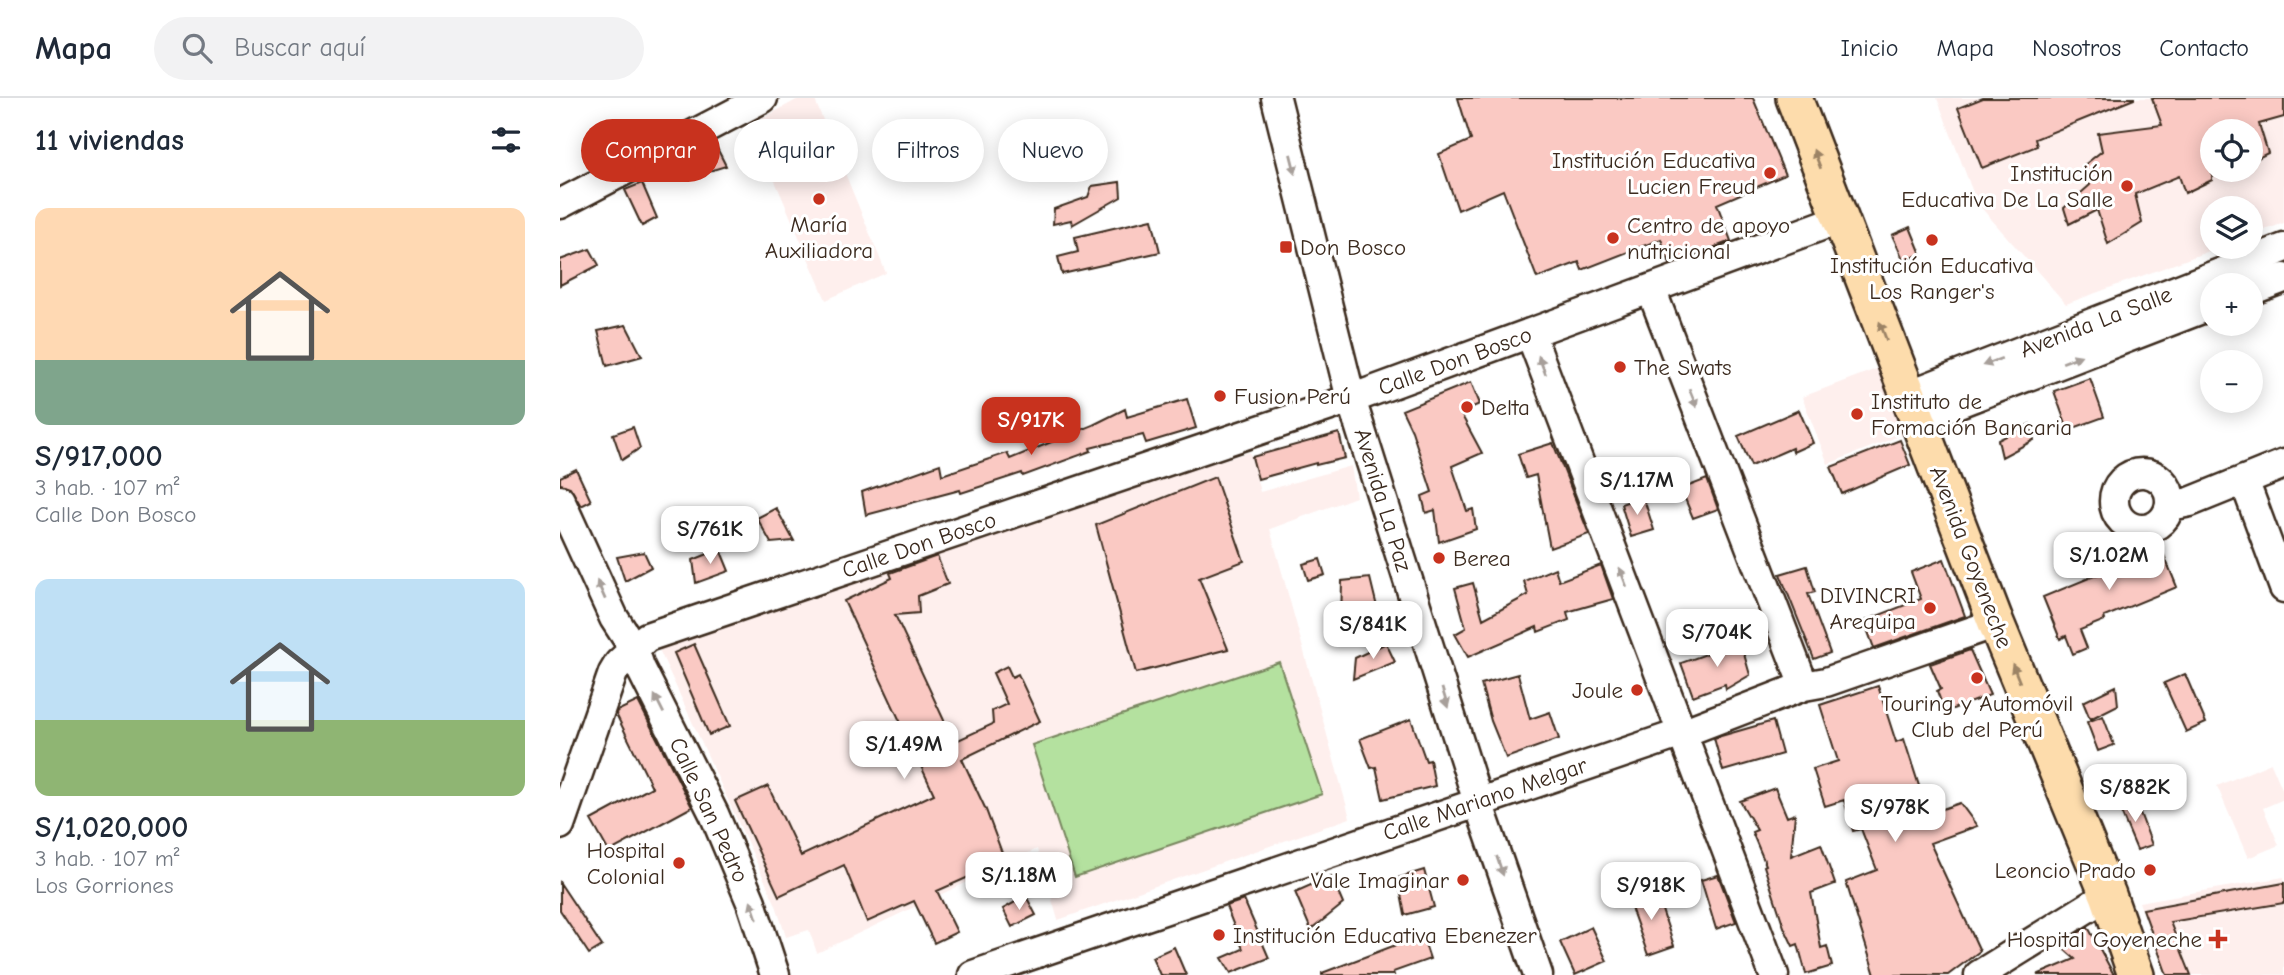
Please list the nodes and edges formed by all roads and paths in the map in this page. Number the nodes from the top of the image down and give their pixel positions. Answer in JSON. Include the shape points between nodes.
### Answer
{"nodes":[{"id":1,"x":1276,"y":98,"type":"edge"},
{"id":2,"x":1794,"y":98,"type":"edge"},
{"id":3,"x":747,"y":102,"type":"edge"},
{"id":4,"x":560,"y":204,"type":"edge"},
{"id":5,"x":1840,"y":219,"type":"junction"},
{"id":6,"x":2284,"y":248,"type":"edge"},
{"id":7,"x":2284,"y":278,"type":"edge"},
{"id":8,"x":2263,"y":285,"type":"edge"},
{"id":9,"x":1651,"y":289,"type":"junction"},
{"id":10,"x":2200,"y":309,"type":"edge"},
{"id":11,"x":1530,"y":333,"type":"junction"},
{"id":12,"x":1352,"y":399,"type":"junction"},
{"id":13,"x":1912,"y":407,"type":"junction"},
{"id":14,"x":2284,"y":464,"type":"edge"},
{"id":15,"x":2244,"y":481,"type":"junction"},
{"id":16,"x":560,"y":500,"type":"edge"},
{"id":17,"x":2170,"y":506,"type":"dead end"},
{"id":18,"x":2284,"y":588,"type":"edge"},
{"id":19,"x":1996,"y":623,"type":"junction"},
{"id":20,"x":634,"y":649,"type":"junction"},
{"id":21,"x":1804,"y":686,"type":"junction"},
{"id":22,"x":1682,"y":733,"type":"junction"},
{"id":23,"x":560,"y":774,"type":"edge"},
{"id":24,"x":1478,"y":802,"type":"junction"},
{"id":25,"x":560,"y":825,"type":"edge"},
{"id":26,"x":2108,"y":895,"type":"junction"},
{"id":27,"x":775,"y":975,"type":"edge"},
{"id":28,"x":973,"y":975,"type":"edge"},
{"id":29,"x":1538,"y":975,"type":"edge"},
{"id":30,"x":1774,"y":975,"type":"edge"},
{"id":31,"x":1979,"y":975,"type":"edge"},
{"id":32,"x":2136,"y":975,"type":"edge"}],
"edges":[{"from":1,"to":12,"type":"street","name":"Avenida La Paz","one_way":true},
{"from":5,"to":2,"type":"main road","name":"Avenida Goyeneche","one_way":true},
{"from":3,"to":4,"type":"street"},
{"from":5,"to":9,"type":"street","name":"Calle Don Bosco"},
{"from":13,"to":5,"type":"main road","name":"Avenida Goyeneche","one_way":true},
{"from":6,"to":13,"type":"street","name":"Avenida La Salle","one_way":true},
{"from":7,"to":8,"type":"street"},
{"from":9,"to":11,"type":"street","name":"Calle Don Bosco"},
{"from":9,"to":21,"type":"street","one_way":true},
{"from":13,"to":10,"type":"street","name":"Avenida La Salle","one_way":true},
{"from":11,"to":12,"type":"street","name":"Calle Don Bosco"},
{"from":22,"to":11,"type":"street","one_way":true},
{"from":12,"to":20,"type":"street","name":"Calle Don Bosco","via":[[647,637]]},
{"from":12,"to":24,"type":"street","name":"Avenida La Paz","one_way":true},
{"from":13,"to":19,"type":"main road","name":"Avenida Goyeneche"},
{"from":14,"to":15,"type":"street"},
{"from":15,"to":17,"type":"street"},
{"from":15,"to":18,"type":"street"},
{"from":20,"to":16,"type":"street","name":"Calle San Pedro","one_way":true,"via":[[614,618]]},
{"from":19,"to":21,"type":"street","name":"Calle Mariano Melgar"},
{"from":26,"to":19,"type":"main road","name":"Avenida Goyeneche","one_way":true},
{"from":20,"to":23,"type":"street","via":[[613,652],[598,666]]},
{"from":20,"to":25,"type":"street","via":[[612,673]]},
{"from":27,"to":20,"type":"street","name":"Calle San Pedro","one_way":true,"via":[[714,814]]},
{"from":21,"to":22,"type":"street","name":"Calle Mariano Melgar"},
{"from":22,"to":24,"type":"street","name":"Calle Mariano Melgar"},
{"from":22,"to":30,"type":"street"},
{"from":24,"to":28,"type":"street","name":"Calle Mariano Melgar"},
{"from":24,"to":29,"type":"street","name":"Avenida La Paz","one_way":true},
{"from":26,"to":31,"type":"street"},
{"from":26,"to":32,"type":"main road","name":"Avenida Goyeneche"}]}
